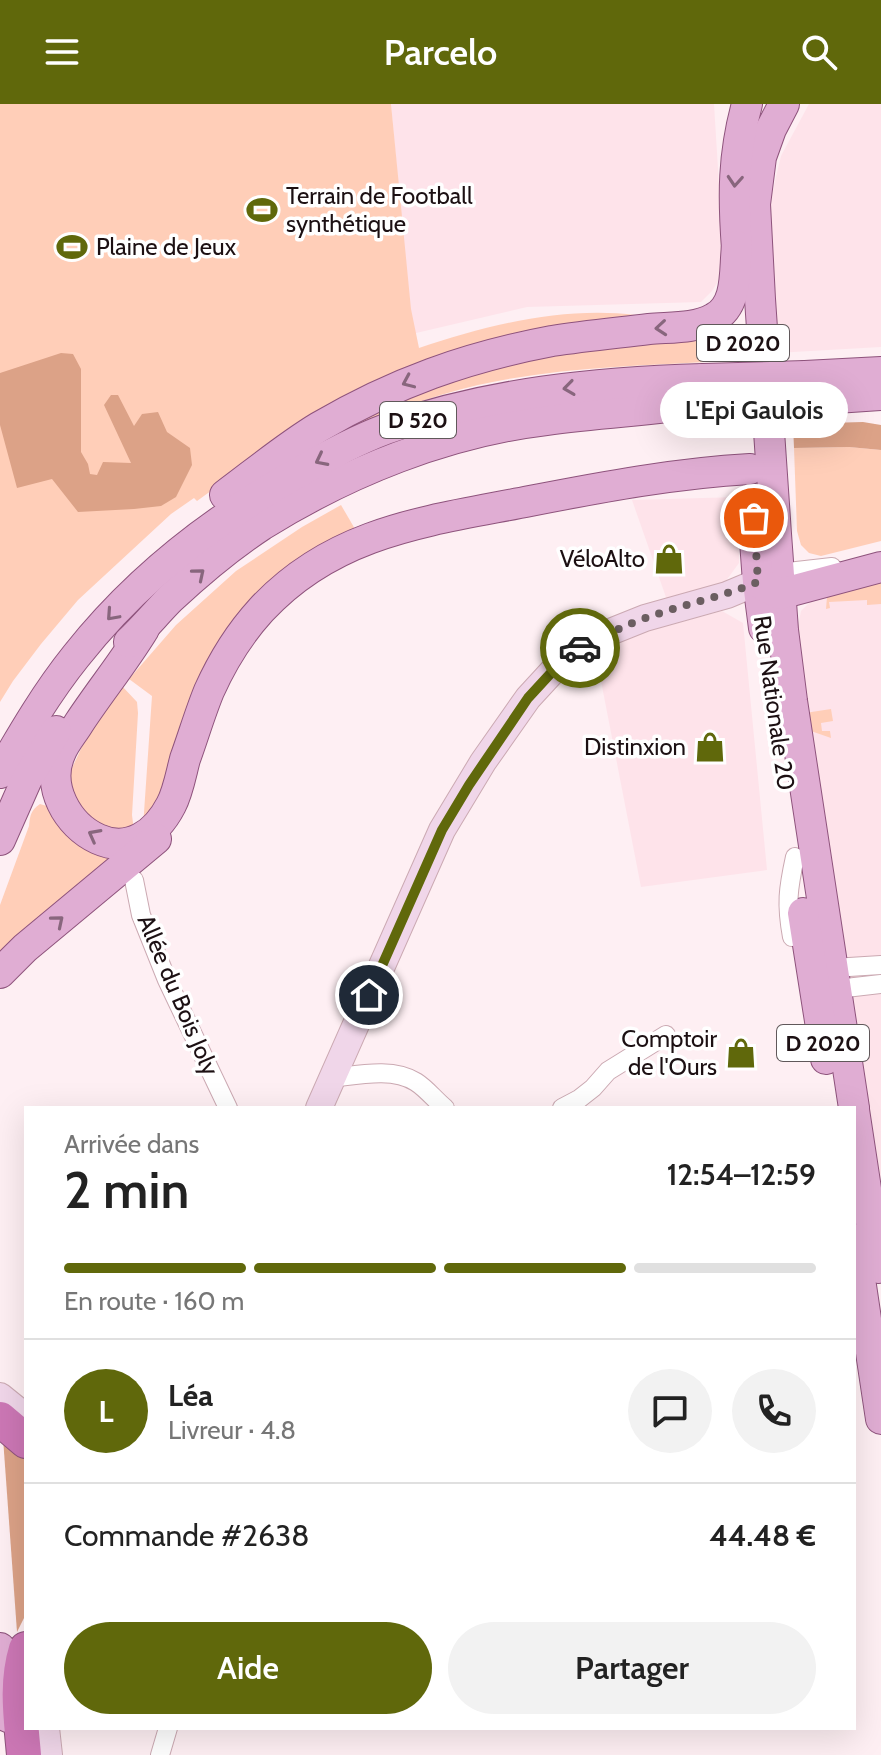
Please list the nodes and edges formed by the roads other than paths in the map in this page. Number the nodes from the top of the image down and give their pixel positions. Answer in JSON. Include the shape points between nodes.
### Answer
{"nodes":[{"id":1,"x":747,"y":104,"type":"edge"},
{"id":2,"x":784,"y":104,"type":"edge"},
{"id":3,"x":737,"y":246,"type":"junction"},
{"id":4,"x":881,"y":372,"type":"edge"},
{"id":5,"x":881,"y":395,"type":"edge"},
{"id":6,"x":806,"y":396,"type":"junction"},
{"id":7,"x":704,"y":400,"type":"junction"},
{"id":8,"x":881,"y":415,"type":"edge"},
{"id":9,"x":750,"y":469,"type":"junction"},
{"id":10,"x":881,"y":554,"type":"edge"},
{"id":11,"x":167,"y":561,"type":"junction"},
{"id":12,"x":881,"y":567,"type":"edge"},
{"id":13,"x":772,"y":583,"type":"junction"},
{"id":14,"x":144,"y":629,"type":"junction"},
{"id":15,"x":200,"y":716,"type":"junction"},
{"id":16,"x":0,"y":773,"type":"edge"},
{"id":17,"x":0,"y":840,"type":"edge"},
{"id":18,"x":134,"y":880,"type":"dead end"},
{"id":19,"x":881,"y":965,"type":"edge"},
{"id":20,"x":0,"y":973,"type":"edge"},
{"id":21,"x":828,"y":978,"type":"junction"},
{"id":22,"x":881,"y":984,"type":"edge"},
{"id":23,"x":666,"y":1035,"type":"dead end"},
{"id":24,"x":332,"y":1078,"type":"junction"},
{"id":25,"x":227,"y":1106,"type":"edge"},
{"id":26,"x":320,"y":1106,"type":"edge"},
{"id":27,"x":443,"y":1106,"type":"edge"},
{"id":28,"x":566,"y":1106,"type":"edge"},
{"id":29,"x":833,"y":1106,"type":"edge"},
{"id":30,"x":853,"y":1106,"type":"edge"},
{"id":31,"x":856,"y":1122,"type":"edge"},
{"id":32,"x":856,"y":1252,"type":"edge"},
{"id":33,"x":881,"y":1286,"type":"edge"},
{"id":34,"x":0,"y":1396,"type":"edge"},
{"id":35,"x":24,"y":1415,"type":"edge"},
{"id":36,"x":0,"y":1419,"type":"edge"},
{"id":37,"x":881,"y":1419,"type":"edge"},
{"id":38,"x":24,"y":1439,"type":"edge"},
{"id":39,"x":0,"y":1648,"type":"edge"},
{"id":40,"x":24,"y":1656,"type":"edge"},
{"id":41,"x":24,"y":1705,"type":"edge"},
{"id":42,"x":24,"y":1706,"type":"edge"},
{"id":43,"x":34,"y":1730,"type":"edge"},
{"id":44,"x":167,"y":1730,"type":"edge"},
{"id":45,"x":11,"y":1755,"type":"edge"},
{"id":46,"x":24,"y":1755,"type":"edge"},
{"id":47,"x":160,"y":1755,"type":"edge"}],
"edges":[{"from":1,"to":3,"type":"main road","name":"Rue Nationale 20","number":"D 2020","one_way":true,"via":[[733,198]]},
{"from":2,"to":13,"type":"main road","name":"Rue Nationale 20","number":"D 2020","via":[[761,157],[755,204]]},
{"from":3,"to":9,"type":"main road","name":"Rue Nationale 20","number":"D 2020"},
{"from":3,"to":11,"type":"main road","one_way":true,"via":[[728,305],[714,319],[512,349],[425,374],[316,429],[190,521]]},
{"from":4,"to":6,"type":"main road","number":"D 520"},
{"from":5,"to":6,"type":"main road","number":"D 520"},
{"from":6,"to":7,"type":"main road","number":"D 520"},
{"from":6,"to":8,"type":"main road"},
{"from":7,"to":11,"type":"main road","number":"D 520","one_way":true,"via":[[651,380],[514,395],[454,409],[385,430],[323,458],[214,524]]},
{"from":14,"to":7,"type":"main road","number":"D 520","one_way":true,"via":[[198,573],[260,526],[339,482],[460,436]]},
{"from":9,"to":13,"type":"main road","name":"Rue Nationale 20","number":"D 2020"},
{"from":9,"to":15,"type":"main road","via":[[650,480],[462,513],[383,532],[349,547],[318,563],[262,610],[223,665]]},
{"from":10,"to":13,"type":"street"},
{"from":11,"to":16,"type":"main road","number":"D 520","one_way":true,"via":[[75,656]]},
{"from":12,"to":13,"type":"main road"},
{"from":13,"to":21,"type":"main road","name":"Rue Nationale 20","number":"D 2020"},
{"from":13,"to":21,"type":"main road","name":"Rue Nationale 20","number":"D 2020","via":[[795,857]]},
{"from":13,"to":24,"type":"street","via":[[610,632],[579,649],[528,698],[442,830]]},
{"from":15,"to":14,"type":"main road","one_way":true,"via":[[172,804],[158,825],[137,841],[124,845],[87,834],[68,814],[55,781],[60,752]]},
{"from":14,"to":17,"type":"main road","number":"D 520","via":[[113,656],[52,736]]},
{"from":20,"to":15,"type":"main road","one_way":true,"via":[[166,829],[187,788]]},
{"from":18,"to":25,"type":"street","name":"Allée du Bois Joly","via":[[141,915],[167,980]]},
{"from":19,"to":21,"type":"street"},
{"from":21,"to":22,"type":"street"},
{"from":21,"to":29,"type":"main road","name":"Rue Nationale 20","number":"D 2020"},
{"from":21,"to":30,"type":"main road","name":"Rue Nationale 20","number":"D 2020"},
{"from":23,"to":28,"type":"street","via":[[608,1071]]},
{"from":24,"to":26,"type":"street"},
{"from":24,"to":27,"type":"street","via":[[399,1075],[412,1079]]},
{"from":31,"to":33,"type":"main road","name":"Rue Nationale 20","number":"D 2020"},
{"from":32,"to":37,"type":"main road"},
{"from":34,"to":35,"type":"street"},
{"from":36,"to":38,"type":"highway"},
{"from":39,"to":42,"type":"main road"},
{"from":40,"to":41,"type":"highway","via":[[19,1692]]},
{"from":43,"to":45,"type":"main road"},
{"from":43,"to":46,"type":"highway"},
{"from":44,"to":47,"type":"street"}]}
